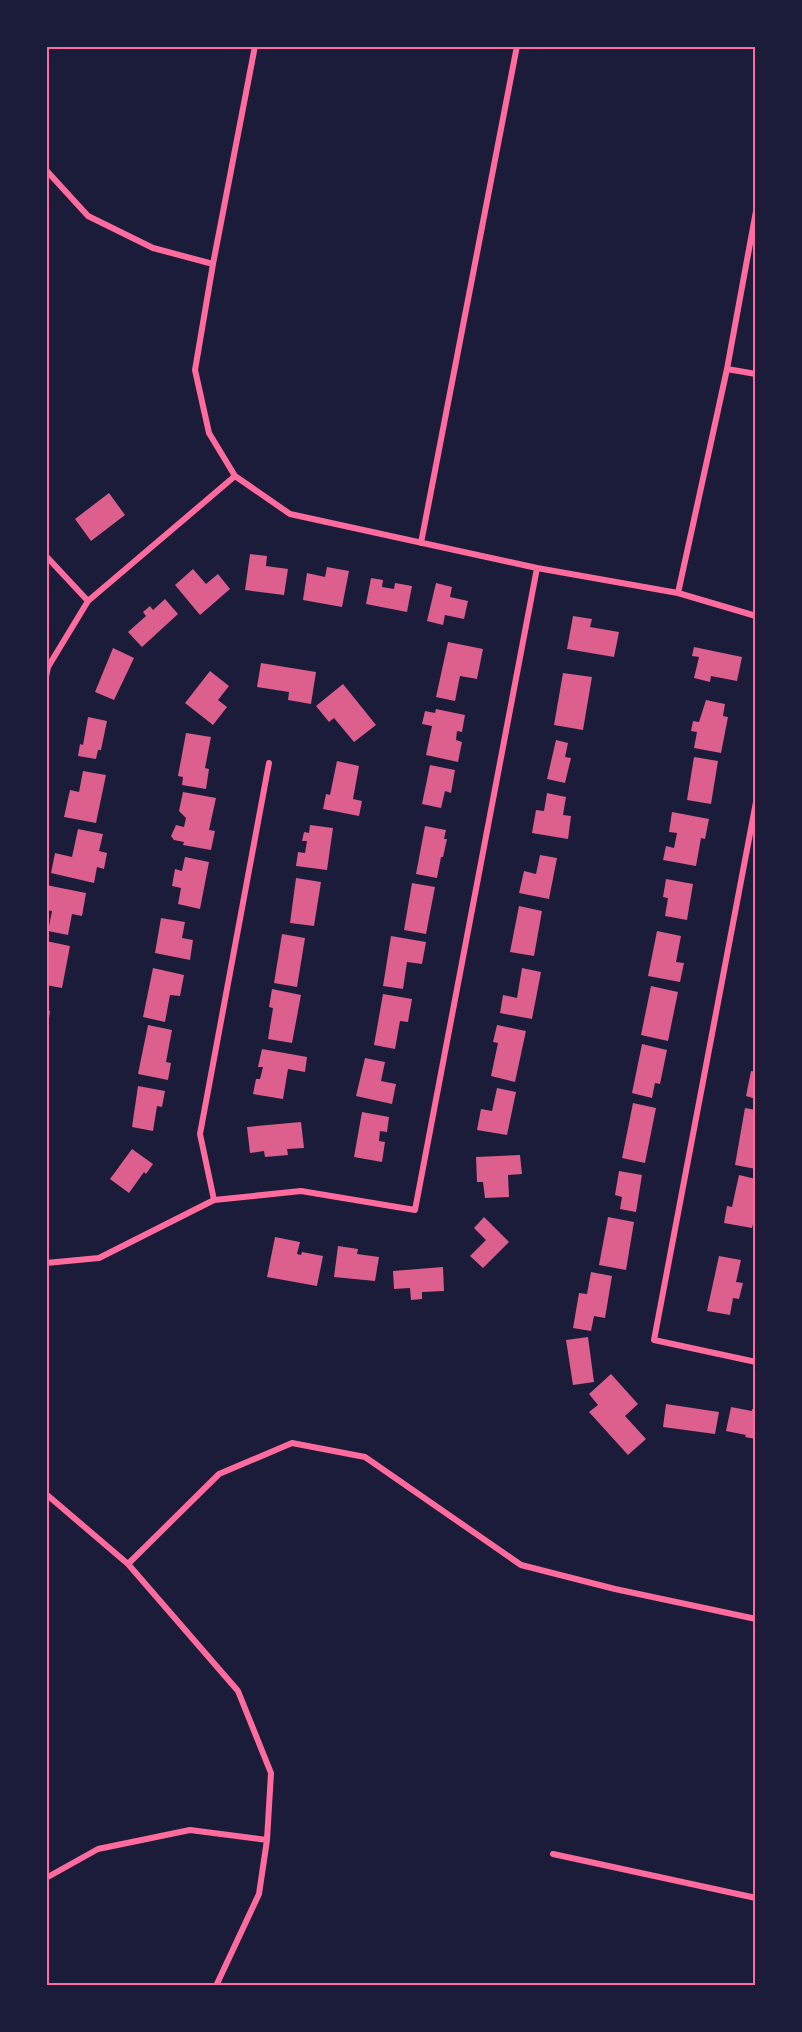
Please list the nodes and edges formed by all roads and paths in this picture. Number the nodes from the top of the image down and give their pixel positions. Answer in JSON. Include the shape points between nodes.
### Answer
{"nodes":[{"id":1,"x":255,"y":46,"type":"edge"},
{"id":2,"x":517,"y":46,"type":"edge"},
{"id":3,"x":46,"y":170,"type":"edge"},
{"id":4,"x":756,"y":212,"type":"edge"},
{"id":5,"x":213,"y":264,"type":"junction"},
{"id":6,"x":727,"y":369,"type":"junction"},
{"id":7,"x":756,"y":374,"type":"edge"},
{"id":8,"x":235,"y":476,"type":"junction"},
{"id":9,"x":420,"y":543,"type":"junction"},
{"id":10,"x":46,"y":556,"type":"edge"},
{"id":11,"x":537,"y":568,"type":"junction"},
{"id":12,"x":678,"y":593,"type":"junction"},
{"id":13,"x":88,"y":601,"type":"junction"},
{"id":14,"x":756,"y":616,"type":"edge"},
{"id":15,"x":46,"y":677,"type":"edge"},
{"id":16,"x":269,"y":763,"type":"dead end"},
{"id":17,"x":756,"y":802,"type":"edge"},
{"id":18,"x":214,"y":1200,"type":"junction"},
{"id":19,"x":46,"y":1263,"type":"edge"},
{"id":20,"x":756,"y":1362,"type":"edge"},
{"id":21,"x":46,"y":1494,"type":"edge"},
{"id":22,"x":128,"y":1564,"type":"junction"},
{"id":23,"x":756,"y":1618,"type":"edge"},
{"id":24,"x":267,"y":1840,"type":"junction"},
{"id":25,"x":553,"y":1854,"type":"dead end"},
{"id":26,"x":46,"y":1878,"type":"edge"},
{"id":27,"x":756,"y":1898,"type":"edge"},
{"id":28,"x":216,"y":1986,"type":"edge"}],
"edges":[{"from":1,"to":5,"type":"street"},
{"from":2,"to":9,"type":"street"},
{"from":3,"to":5,"type":"street","via":[[88,216],[153,248]]},
{"from":4,"to":6,"type":"street"},
{"from":5,"to":8,"type":"street","via":[[195,370],[209,433]]},
{"from":6,"to":7,"type":"street"},
{"from":6,"to":12,"type":"street"},
{"from":8,"to":9,"type":"street","via":[[290,514]]},
{"from":8,"to":13,"type":"street"},
{"from":9,"to":11,"type":"street"},
{"from":10,"to":13,"type":"street"},
{"from":11,"to":12,"type":"street"},
{"from":11,"to":18,"type":"street","via":[[415,1210],[301,1191]]},
{"from":12,"to":14,"type":"street"},
{"from":13,"to":15,"type":"street"},
{"from":16,"to":18,"type":"street","via":[[200,1134]]},
{"from":17,"to":20,"type":"street","via":[[654,1340]]},
{"from":18,"to":19,"type":"street","via":[[99,1258]]},
{"from":21,"to":22,"type":"street"},
{"from":22,"to":23,"type":"street","via":[[219,1474],[292,1443],[365,1457],[521,1565]]},
{"from":22,"to":24,"type":"street","via":[[238,1691],[271,1773]]},
{"from":24,"to":26,"type":"street","via":[[190,1830],[98,1849]]},
{"from":24,"to":28,"type":"street","via":[[259,1894]]},
{"from":25,"to":27,"type":"street"}]}
